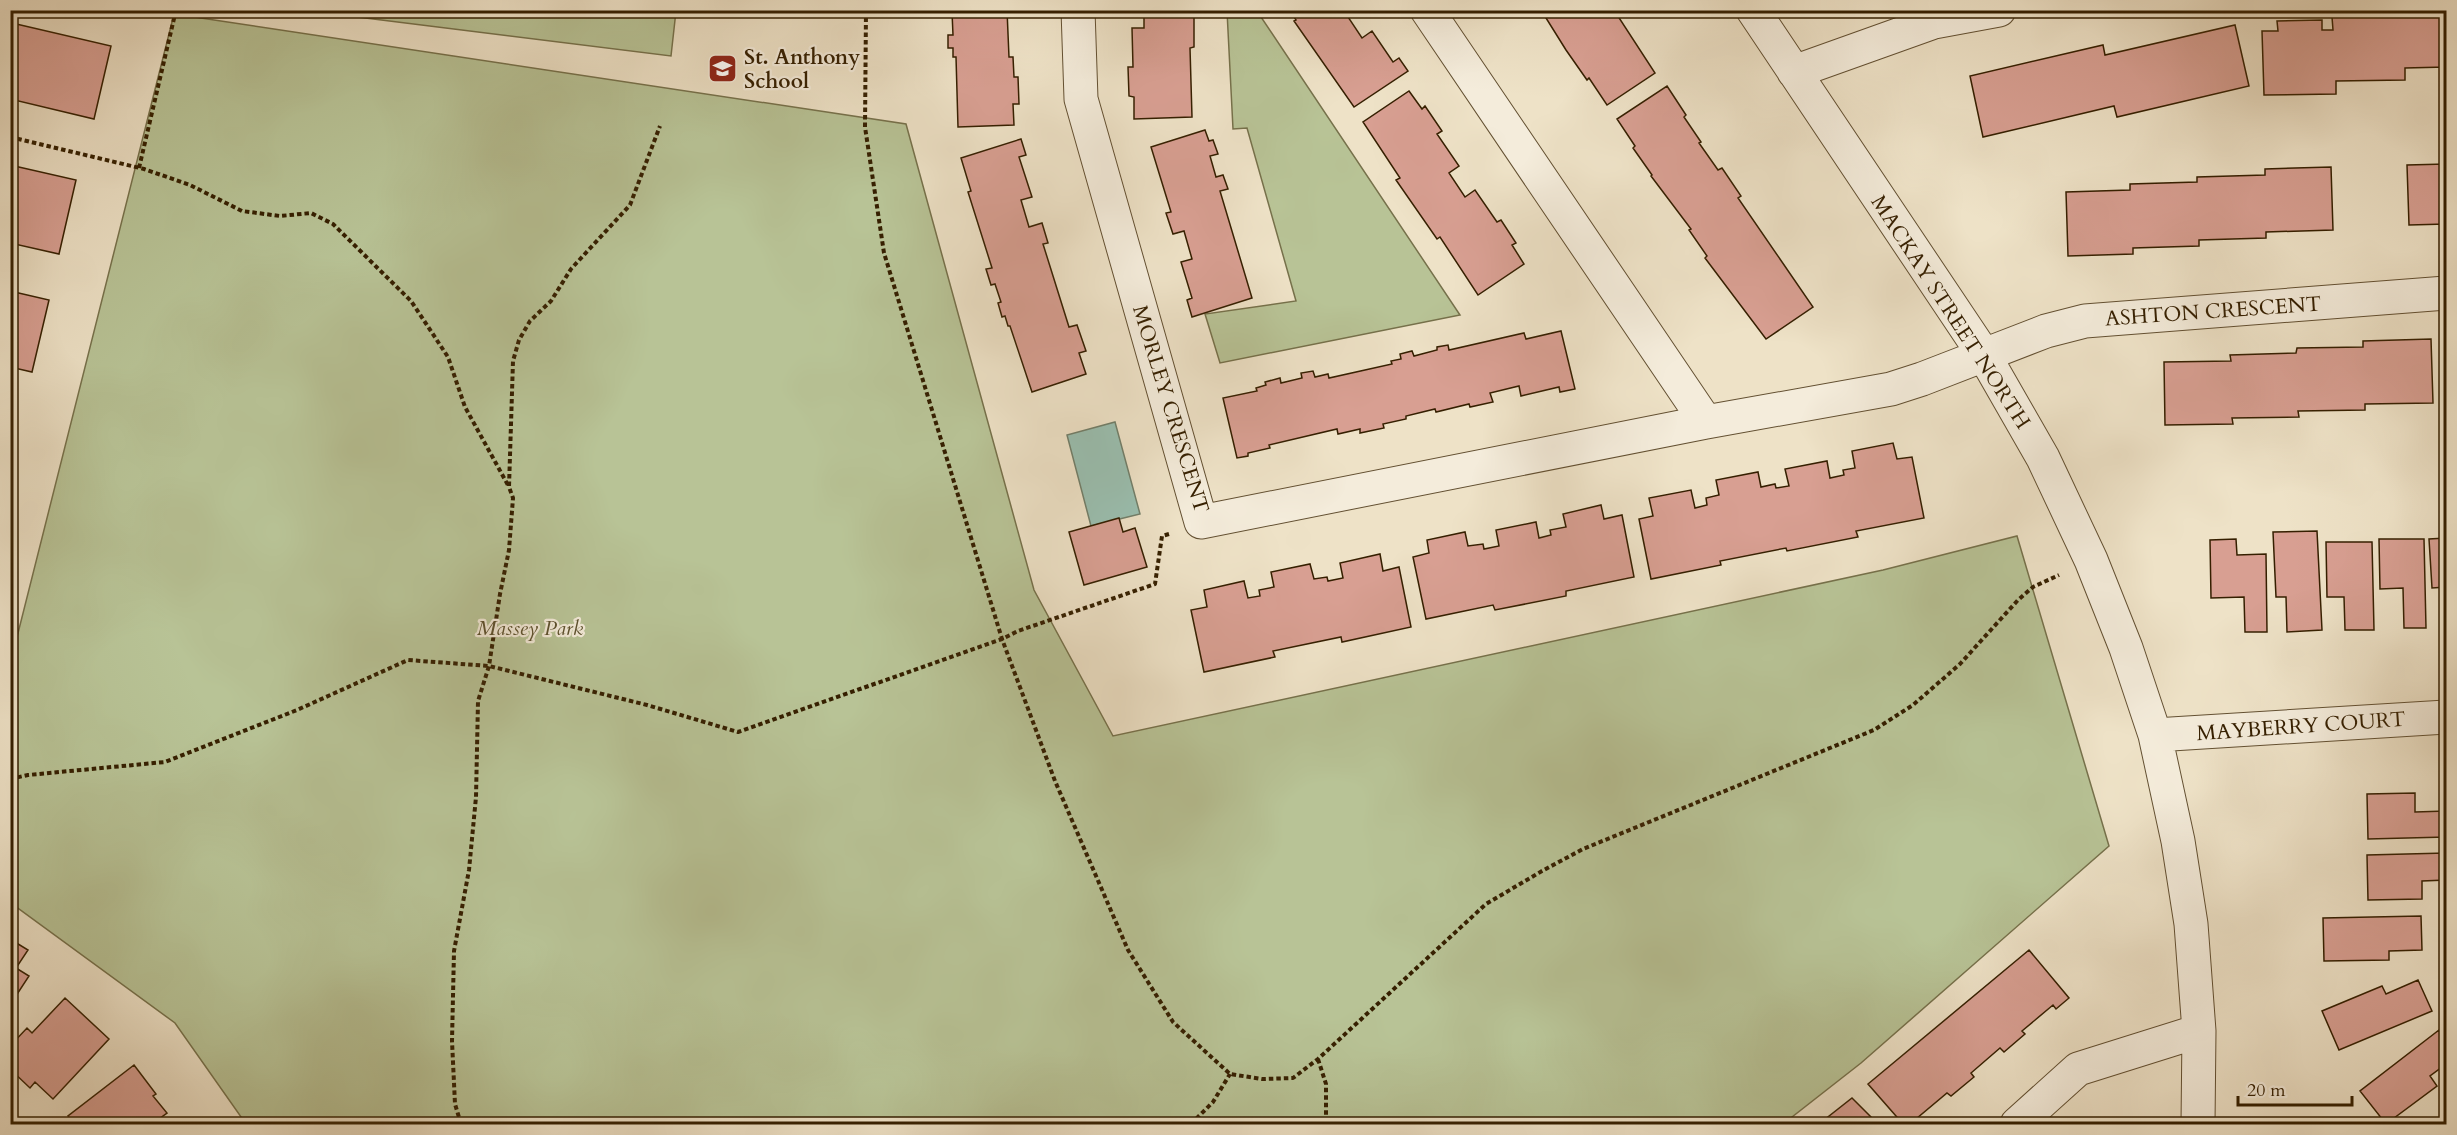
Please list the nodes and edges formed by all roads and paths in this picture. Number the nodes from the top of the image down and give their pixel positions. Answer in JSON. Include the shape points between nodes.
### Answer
{"nodes":[{"id":1,"x":176,"y":10,"type":"edge"},
{"id":2,"x":866,"y":10,"type":"edge"},
{"id":3,"x":1078,"y":10,"type":"edge"},
{"id":4,"x":1427,"y":10,"type":"edge"},
{"id":5,"x":1753,"y":10,"type":"edge"},
{"id":6,"x":1999,"y":10,"type":"edge"},
{"id":7,"x":1794,"y":72,"type":"junction"},
{"id":8,"x":660,"y":126,"type":"dead end"},
{"id":9,"x":10,"y":137,"type":"edge"},
{"id":10,"x":139,"y":168,"type":"junction"},
{"id":11,"x":2446,"y":293,"type":"edge"},
{"id":12,"x":1984,"y":355,"type":"junction"},
{"id":13,"x":1706,"y":422,"type":"junction"},
{"id":14,"x":509,"y":487,"type":"junction"},
{"id":15,"x":1201,"y":522,"type":"junction"},
{"id":16,"x":2091,"y":560,"type":"junction"},
{"id":17,"x":1002,"y":639,"type":"junction"},
{"id":18,"x":489,"y":666,"type":"junction"},
{"id":19,"x":2446,"y":717,"type":"edge"},
{"id":20,"x":2155,"y":735,"type":"junction"},
{"id":21,"x":10,"y":779,"type":"edge"},
{"id":22,"x":2199,"y":1031,"type":"junction"},
{"id":23,"x":1318,"y":1059,"type":"junction"},
{"id":24,"x":1230,"y":1074,"type":"junction"},
{"id":25,"x":461,"y":1125,"type":"edge"},
{"id":26,"x":1191,"y":1125,"type":"edge"},
{"id":27,"x":1326,"y":1125,"type":"edge"},
{"id":28,"x":2017,"y":1125,"type":"edge"},
{"id":29,"x":2198,"y":1125,"type":"edge"}],
"edges":[{"from":1,"to":10,"type":"path"},
{"from":2,"to":17,"type":"path","via":[[865,127],[884,253]]},
{"from":3,"to":15,"type":"street","name":"MORLEY CRESCENT","via":[[1081,99]]},
{"from":4,"to":13,"type":"street"},
{"from":5,"to":7,"type":"street","name":"MACKAY STREET NORTH"},
{"from":6,"to":7,"type":"street","via":[[1934,22]]},
{"from":7,"to":12,"type":"street","name":"MACKAY STREET NORTH"},
{"from":8,"to":14,"type":"path","via":[[630,205],[571,269],[519,340],[513,361]]},
{"from":9,"to":10,"type":"path"},
{"from":10,"to":14,"type":"path","via":[[190,185],[242,210],[280,216],[310,213],[333,224],[411,301],[448,357],[465,407]]},
{"from":11,"to":12,"type":"street","name":"ASHTON CRESCENT","via":[[2085,321]]},
{"from":12,"to":13,"type":"street","name":"MORLEY CRESCENT","via":[[1891,388]]},
{"from":12,"to":16,"type":"street","name":"MACKAY STREET NORTH","via":[[2043,458]]},
{"from":13,"to":15,"type":"street","name":"MORLEY CRESCENT"},
{"from":14,"to":18,"type":"path","via":[[513,498],[509,550]]},
{"from":15,"to":17,"type":"path","via":[[1162,536],[1155,584]]},
{"from":16,"to":20,"type":"street","name":"MACKAY STREET NORTH"},
{"from":16,"to":23,"type":"path","via":[[2033,587],[1960,664],[1913,705],[1874,730],[1583,849],[1486,904]]},
{"from":17,"to":18,"type":"path","via":[[738,732]]},
{"from":17,"to":24,"type":"path","via":[[1055,781],[1128,950],[1173,1023]]},
{"from":18,"to":21,"type":"path","via":[[408,660],[297,710],[165,762]]},
{"from":18,"to":25,"type":"path","via":[[478,701],[470,870],[454,951],[452,1041],[455,1104]]},
{"from":19,"to":20,"type":"street","name":"MAYBERRY COURT"},
{"from":20,"to":22,"type":"street","name":"MACKAY STREET NORTH","via":[[2191,924]]},
{"from":22,"to":28,"type":"street","via":[[2078,1069]]},
{"from":22,"to":29,"type":"street","name":"MACKAY STREET NORTH"},
{"from":23,"to":24,"type":"path","via":[[1293,1078]]},
{"from":23,"to":27,"type":"path","via":[[1326,1084]]},
{"from":24,"to":26,"type":"path","via":[[1213,1102]]}]}
